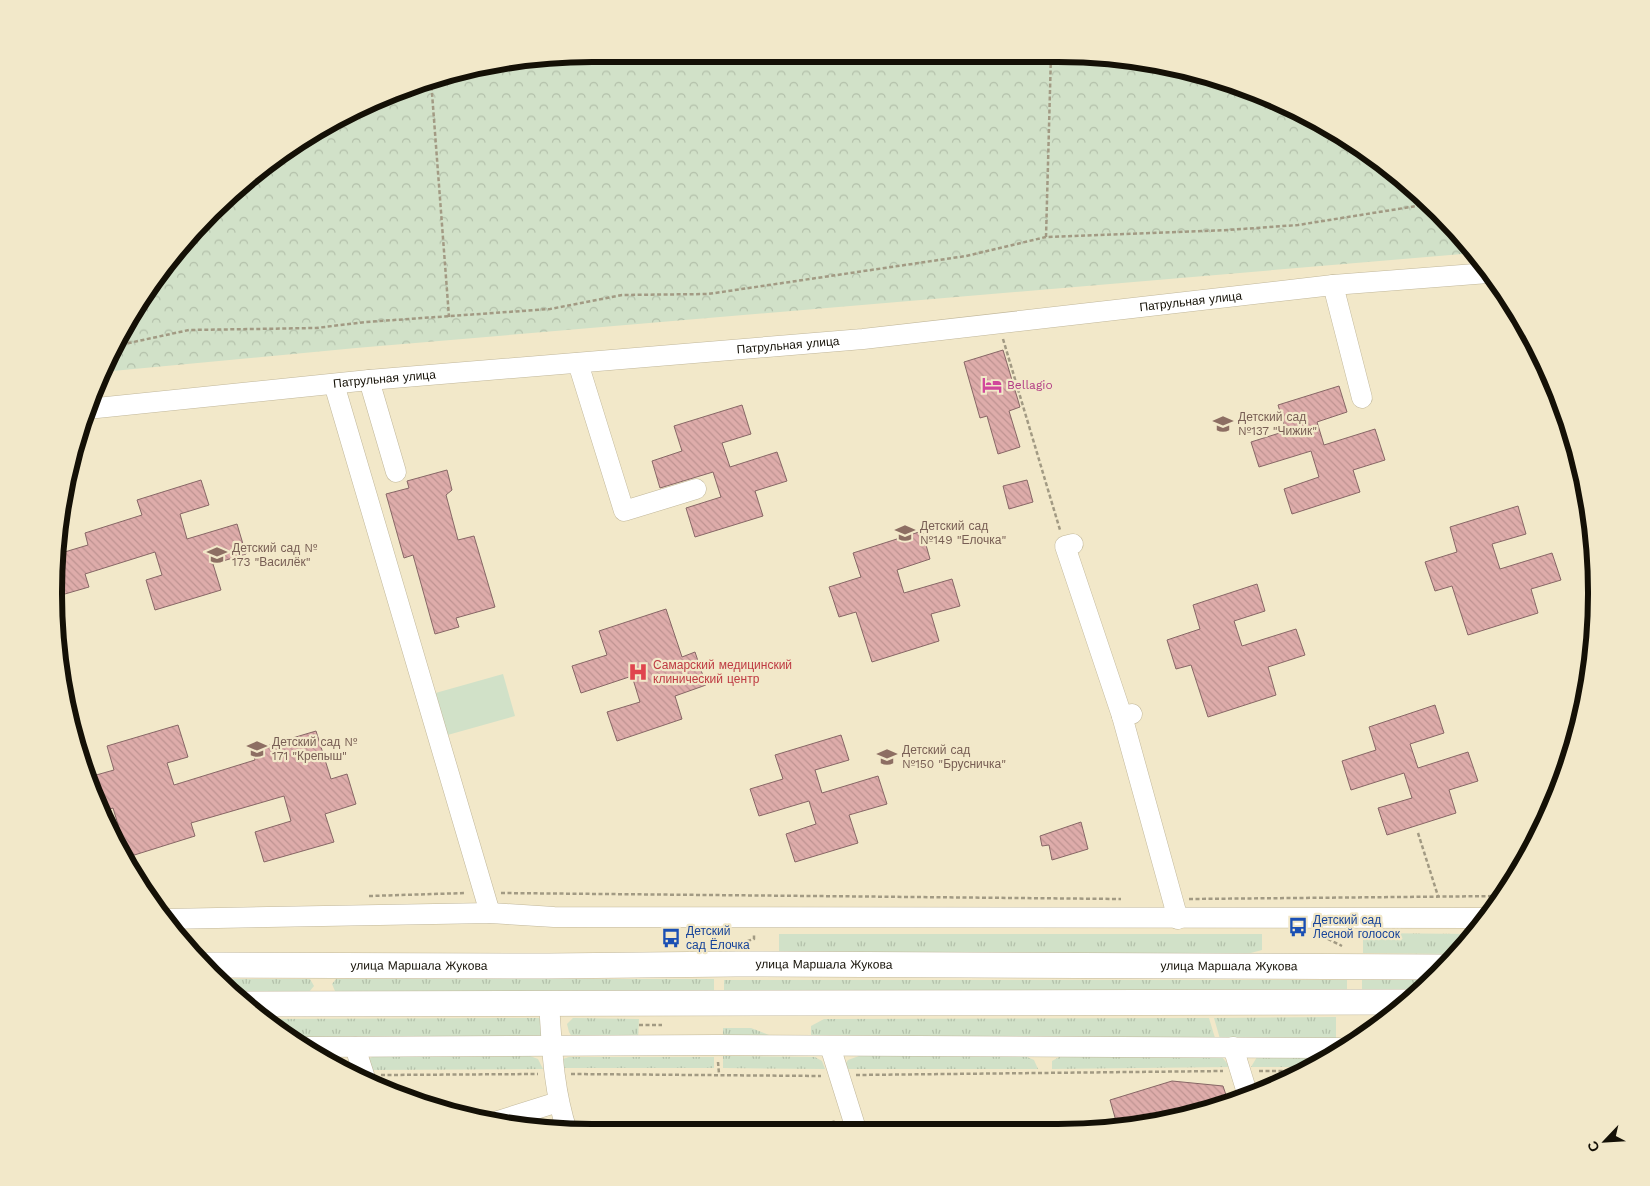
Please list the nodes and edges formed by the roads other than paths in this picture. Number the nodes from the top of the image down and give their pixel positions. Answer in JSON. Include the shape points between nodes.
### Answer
{"nodes":[{"id":1,"x":1481,"y":274,"type":"edge"},
{"id":2,"x":1333,"y":285,"type":"junction"},
{"id":3,"x":578,"y":363,"type":"junction"},
{"id":4,"x":369,"y":380,"type":"junction"},
{"id":5,"x":334,"y":384,"type":"junction"},
{"id":6,"x":1362,"y":398,"type":"dead end"},
{"id":7,"x":96,"y":408,"type":"edge"},
{"id":8,"x":396,"y":472,"type":"dead end"},
{"id":9,"x":696,"y":489,"type":"dead end"},
{"id":10,"x":1069,"y":545,"type":"road end"},
{"id":11,"x":490,"y":913,"type":"junction"},
{"id":12,"x":1178,"y":919,"type":"junction"},
{"id":13,"x":1476,"y":919,"type":"edge"},
{"id":14,"x":175,"y":920,"type":"edge"},
{"id":15,"x":215,"y":965,"type":"edge"},
{"id":16,"x":323,"y":965,"type":"junction"},
{"id":17,"x":1433,"y":967,"type":"edge"},
{"id":18,"x":1395,"y":1002,"type":"edge"},
{"id":19,"x":549,"y":1003,"type":"junction"},
{"id":20,"x":258,"y":1004,"type":"edge"},
{"id":21,"x":324,"y":1004,"type":"junction"},
{"id":22,"x":552,"y":1045,"type":"junction"},
{"id":23,"x":830,"y":1046,"type":"junction"},
{"id":24,"x":320,"y":1047,"type":"edge"},
{"id":25,"x":355,"y":1047,"type":"junction"},
{"id":26,"x":1233,"y":1047,"type":"junction"},
{"id":27,"x":1329,"y":1048,"type":"edge"},
{"id":28,"x":363,"y":1071,"type":"edge"},
{"id":29,"x":1246,"y":1088,"type":"edge"},
{"id":30,"x":558,"y":1102,"type":"junction"},
{"id":31,"x":511,"y":1117,"type":"edge"},
{"id":32,"x":564,"y":1122,"type":"edge"},
{"id":33,"x":854,"y":1124,"type":"edge"}],
"edges":[{"from":1,"to":2,"type":"street","name":"Патрульная улица"},
{"from":2,"to":3,"type":"street","name":"Патрульная улица","via":[[863,339]]},
{"from":2,"to":6,"type":"street"},
{"from":3,"to":4,"type":"street","name":"Патрульная улица"},
{"from":3,"to":9,"type":"street","via":[[624,511]]},
{"from":4,"to":5,"type":"street","name":"Патрульная улица"},
{"from":4,"to":8,"type":"street"},
{"from":5,"to":7,"type":"street","name":"Патрульная улица"},
{"from":5,"to":11,"type":"street"},
{"from":10,"to":12,"type":"street","via":[[1127,715]]},
{"from":11,"to":12,"type":"street","via":[[554,917]]},
{"from":11,"to":14,"type":"street"},
{"from":12,"to":13,"type":"street"},
{"from":15,"to":16,"type":"main road","name":"улица Маршала Жукова"},
{"from":16,"to":17,"type":"main road","name":"улица Маршала Жукова"},
{"from":16,"to":21,"type":"main road"},
{"from":18,"to":19,"type":"main road"},
{"from":19,"to":21,"type":"main road"},
{"from":19,"to":22,"type":"street"},
{"from":20,"to":21,"type":"main road"},
{"from":22,"to":23,"type":"street"},
{"from":22,"to":25,"type":"street"},
{"from":22,"to":30,"type":"street"},
{"from":23,"to":26,"type":"street"},
{"from":23,"to":33,"type":"street"},
{"from":24,"to":25,"type":"street"},
{"from":25,"to":28,"type":"street"},
{"from":26,"to":27,"type":"street"},
{"from":26,"to":29,"type":"street"},
{"from":30,"to":31,"type":"street"},
{"from":30,"to":32,"type":"street"}]}
